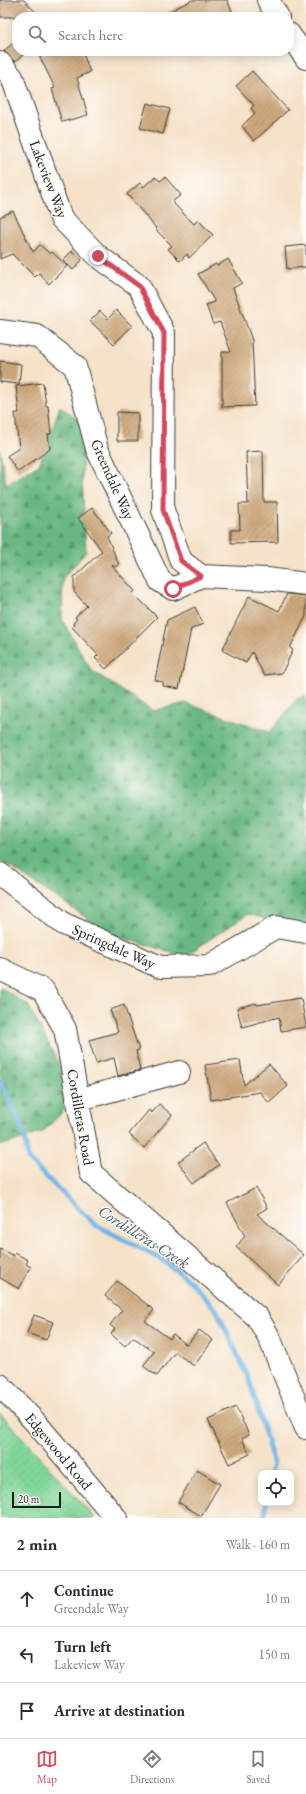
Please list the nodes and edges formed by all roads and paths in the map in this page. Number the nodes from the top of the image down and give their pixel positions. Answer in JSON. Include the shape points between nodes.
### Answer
{"nodes":[{"id":1,"x":268,"y":0,"type":"edge"},
{"id":2,"x":275,"y":12,"type":"edge"},
{"id":3,"x":294,"y":41,"type":"edge"},
{"id":4,"x":306,"y":58,"type":"edge"},
{"id":5,"x":0,"y":63,"type":"edge"},
{"id":6,"x":0,"y":331,"type":"edge"},
{"id":7,"x":201,"y":576,"type":"junction"},
{"id":8,"x":306,"y":584,"type":"edge"},
{"id":9,"x":0,"y":874,"type":"edge"},
{"id":10,"x":306,"y":932,"type":"edge"},
{"id":11,"x":0,"y":969,"type":"edge"},
{"id":12,"x":179,"y":1072,"type":"dead end"},
{"id":13,"x":77,"y":1100,"type":"junction"},
{"id":14,"x":0,"y":1385,"type":"edge"},
{"id":15,"x":306,"y":1428,"type":"edge"},
{"id":16,"x":116,"y":1518,"type":"edge"}],
"edges":[{"from":1,"to":2,"type":"street"},
{"from":3,"to":4,"type":"street"},
{"from":5,"to":7,"type":"street","name":"Lakeview Way","via":[[12,77],[61,218],[98,256],[139,286],[164,333],[163,510],[181,561]]},
{"from":6,"to":7,"type":"street","name":"Greendale Way","via":[[37,336],[75,366],[97,449],[160,581],[173,589]]},
{"from":7,"to":8,"type":"street","via":[[267,579]]},
{"from":9,"to":10,"type":"street","name":"Springdale Way","via":[[64,924],[160,967],[210,966],[276,927]]},
{"from":11,"to":13,"type":"street","name":"Cordilleras Road","via":[[43,990],[65,1030]]},
{"from":12,"to":13,"type":"street"},
{"from":13,"to":15,"type":"street","name":"Cordilleras Road","via":[[90,1173],[257,1317],[269,1337]]},
{"from":14,"to":16,"type":"street","name":"Edgewood Road","via":[[37,1424]]}]}
